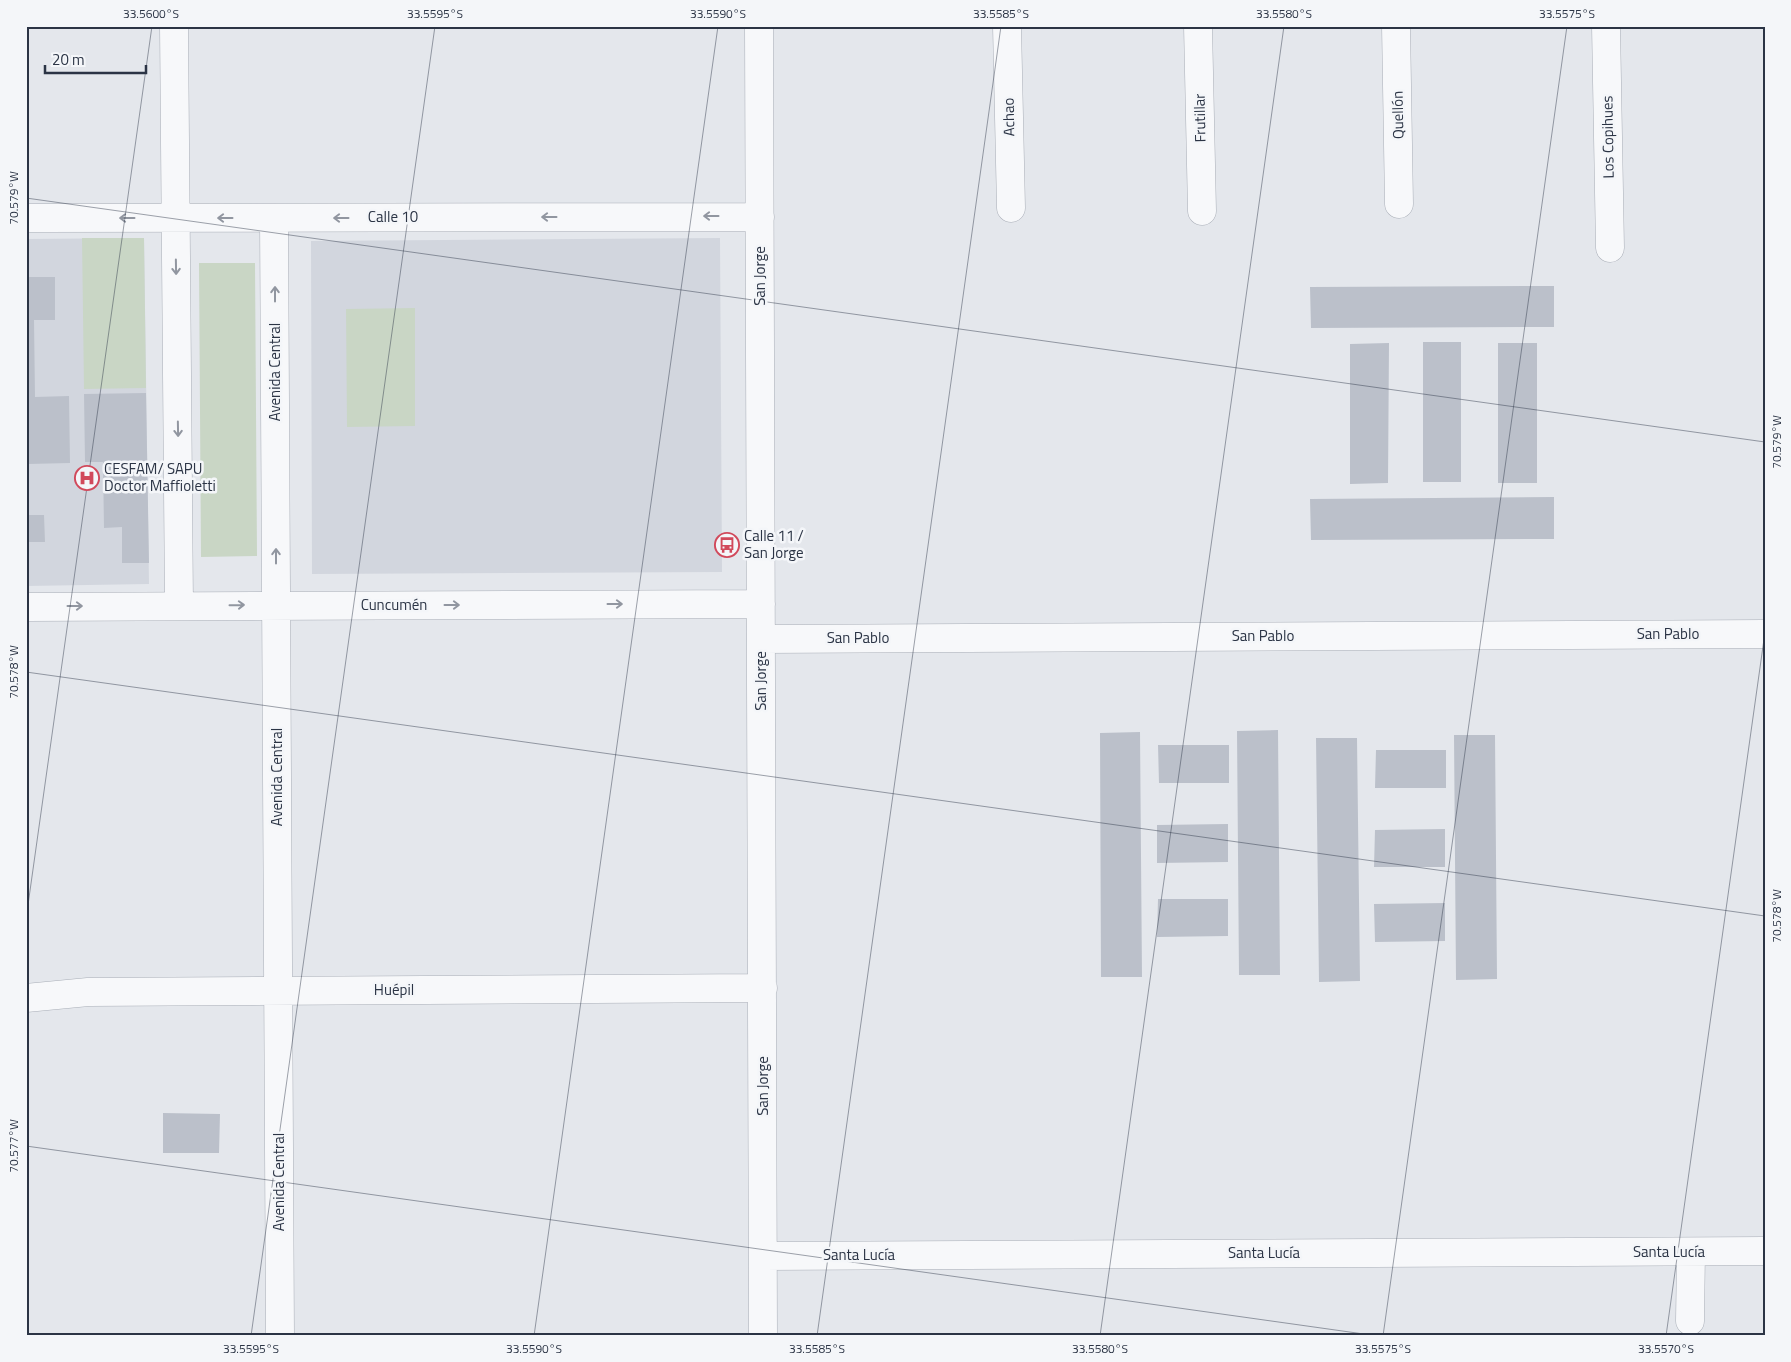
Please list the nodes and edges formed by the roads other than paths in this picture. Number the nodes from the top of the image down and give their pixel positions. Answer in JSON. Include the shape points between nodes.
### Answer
{"nodes":[{"id":1,"x":174,"y":26,"type":"edge"},
{"id":2,"x":759,"y":26,"type":"edge"},
{"id":3,"x":1007,"y":26,"type":"edge"},
{"id":4,"x":1198,"y":26,"type":"edge"},
{"id":5,"x":1396,"y":26,"type":"edge"},
{"id":6,"x":1606,"y":26,"type":"edge"},
{"id":7,"x":1399,"y":204,"type":"dead end"},
{"id":8,"x":1011,"y":208,"type":"dead end"},
{"id":9,"x":1202,"y":210,"type":"dead end"},
{"id":10,"x":760,"y":217,"type":"junction"},
{"id":11,"x":26,"y":218,"type":"edge"},
{"id":12,"x":176,"y":218,"type":"junction"},
{"id":13,"x":274,"y":218,"type":"junction"},
{"id":14,"x":1610,"y":248,"type":"dead end"},
{"id":15,"x":761,"y":604,"type":"junction"},
{"id":16,"x":276,"y":605,"type":"junction"},
{"id":17,"x":179,"y":606,"type":"junction"},
{"id":18,"x":26,"y":607,"type":"edge"},
{"id":19,"x":1765,"y":634,"type":"edge"},
{"id":20,"x":761,"y":639,"type":"junction"},
{"id":21,"x":762,"y":988,"type":"junction"},
{"id":22,"x":278,"y":991,"type":"junction"},
{"id":23,"x":26,"y":998,"type":"edge"},
{"id":24,"x":1691,"y":1252,"type":"junction"},
{"id":25,"x":1765,"y":1252,"type":"edge"},
{"id":26,"x":764,"y":1256,"type":"junction"},
{"id":27,"x":1690,"y":1321,"type":"dead end"},
{"id":28,"x":280,"y":1336,"type":"edge"},
{"id":29,"x":763,"y":1336,"type":"edge"}],
"edges":[{"from":1,"to":12,"type":"street"},
{"from":2,"to":10,"type":"street","name":"San Jorge"},
{"from":3,"to":8,"type":"street","name":"Achao"},
{"from":4,"to":9,"type":"street","name":"Frutillar"},
{"from":5,"to":7,"type":"street","name":"Quellón"},
{"from":6,"to":14,"type":"street","name":"Los Copihues"},
{"from":10,"to":13,"type":"street","name":"Calle 10","one_way":true},
{"from":10,"to":15,"type":"street","name":"San Jorge"},
{"from":12,"to":11,"type":"street","name":"Calle 10","one_way":true},
{"from":13,"to":12,"type":"street","name":"Calle 10","one_way":true},
{"from":12,"to":17,"type":"street","one_way":true},
{"from":16,"to":13,"type":"street","name":"Avenida Central","one_way":true},
{"from":16,"to":15,"type":"street","name":"Cuncumén","one_way":true},
{"from":15,"to":20,"type":"street","name":"San Jorge"},
{"from":17,"to":16,"type":"street","name":"Cuncumén","one_way":true},
{"from":16,"to":22,"type":"street","name":"Avenida Central"},
{"from":18,"to":17,"type":"street","name":"Cuncumén","one_way":true},
{"from":19,"to":20,"type":"street","name":"San Pablo"},
{"from":20,"to":21,"type":"street","name":"San Jorge"},
{"from":21,"to":22,"type":"street","name":"Huépil"},
{"from":21,"to":26,"type":"street","name":"San Jorge"},
{"from":22,"to":23,"type":"street","name":"Huépil","via":[[88,992]]},
{"from":22,"to":28,"type":"street","name":"Avenida Central"},
{"from":24,"to":25,"type":"street","name":"Santa Lucía"},
{"from":24,"to":26,"type":"street","name":"Santa Lucía"},
{"from":24,"to":27,"type":"street"},
{"from":26,"to":29,"type":"street","name":"San Jorge"}]}
